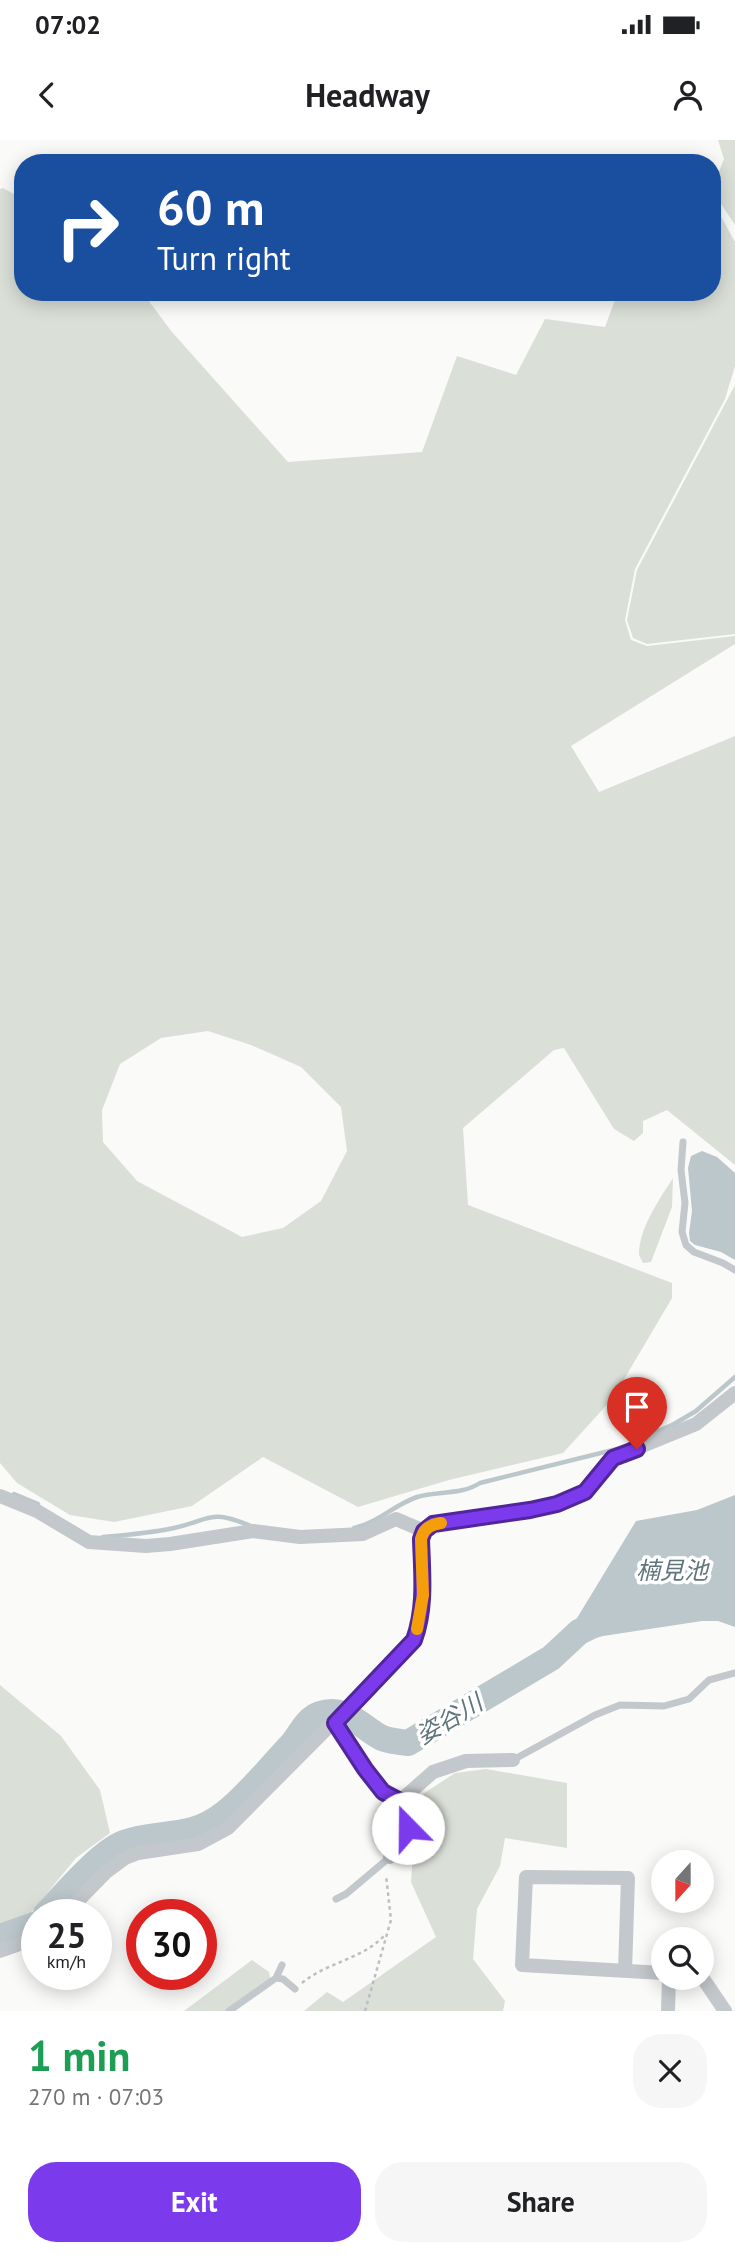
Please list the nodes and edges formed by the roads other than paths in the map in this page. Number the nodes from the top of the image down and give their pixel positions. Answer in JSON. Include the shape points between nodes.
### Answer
{"nodes":[{"id":1,"x":683,"y":1142,"type":"dead end"},
{"id":2,"x":735,"y":1270,"type":"edge"},
{"id":3,"x":735,"y":1393,"type":"edge"},
{"id":4,"x":0,"y":1496,"type":"edge"},
{"id":5,"x":424,"y":1531,"type":"junction"},
{"id":6,"x":735,"y":1673,"type":"edge"},
{"id":7,"x":336,"y":1721,"type":"junction"},
{"id":8,"x":513,"y":1760,"type":"joint"},
{"id":9,"x":400,"y":1801,"type":"junction"},
{"id":10,"x":390,"y":1857,"type":"joint"},
{"id":11,"x":80,"y":1899,"type":"edge"},
{"id":12,"x":336,"y":1899,"type":"dead end"},
{"id":13,"x":21,"y":1944,"type":"edge"},
{"id":14,"x":0,"y":1951,"type":"edge"},
{"id":15,"x":282,"y":1965,"type":"dead end"},
{"id":16,"x":625,"y":1971,"type":"junction"},
{"id":17,"x":651,"y":1972,"type":"edge"},
{"id":18,"x":276,"y":1978,"type":"junction"},
{"id":19,"x":295,"y":1989,"type":"road end"},
{"id":20,"x":669,"y":1990,"type":"edge"},
{"id":21,"x":711,"y":1990,"type":"edge"},
{"id":22,"x":229,"y":2011,"type":"edge"},
{"id":23,"x":668,"y":2011,"type":"edge"},
{"id":24,"x":725,"y":2011,"type":"edge"}],
"edges":[{"from":1,"to":2,"type":"lane","via":[[682,1232],[686,1245]]},
{"from":3,"to":5,"type":"street","via":[[696,1424],[613,1458],[585,1492],[557,1504],[433,1524]]},
{"from":4,"to":5,"type":"street","via":[[37,1511],[89,1542],[158,1545],[253,1531],[300,1537],[363,1534],[396,1519]]},
{"from":5,"to":7,"type":"street","via":[[423,1595],[414,1640]]},
{"from":6,"to":8,"type":"lane","via":[[709,1680],[689,1699],[664,1706],[620,1705],[596,1714]]},
{"from":7,"to":9,"type":"street","via":[[383,1792]]},
{"from":7,"to":11,"type":"street","via":[[228,1828],[198,1844],[125,1858]]},
{"from":8,"to":9,"type":"street","via":[[466,1761],[444,1768]]},
{"from":9,"to":10,"type":"street","via":[[410,1819]]},
{"from":10,"to":12,"type":"lane"},
{"from":13,"to":14,"type":"street"},
{"from":15,"to":18,"type":"lane"},
{"from":16,"to":16,"type":"street","via":[[523,1965],[526,1877],[628,1878]]},
{"from":16,"to":17,"type":"street"},
{"from":18,"to":19,"type":"lane"},
{"from":18,"to":22,"type":"lane"},
{"from":20,"to":23,"type":"street"},
{"from":21,"to":24,"type":"street"}]}
